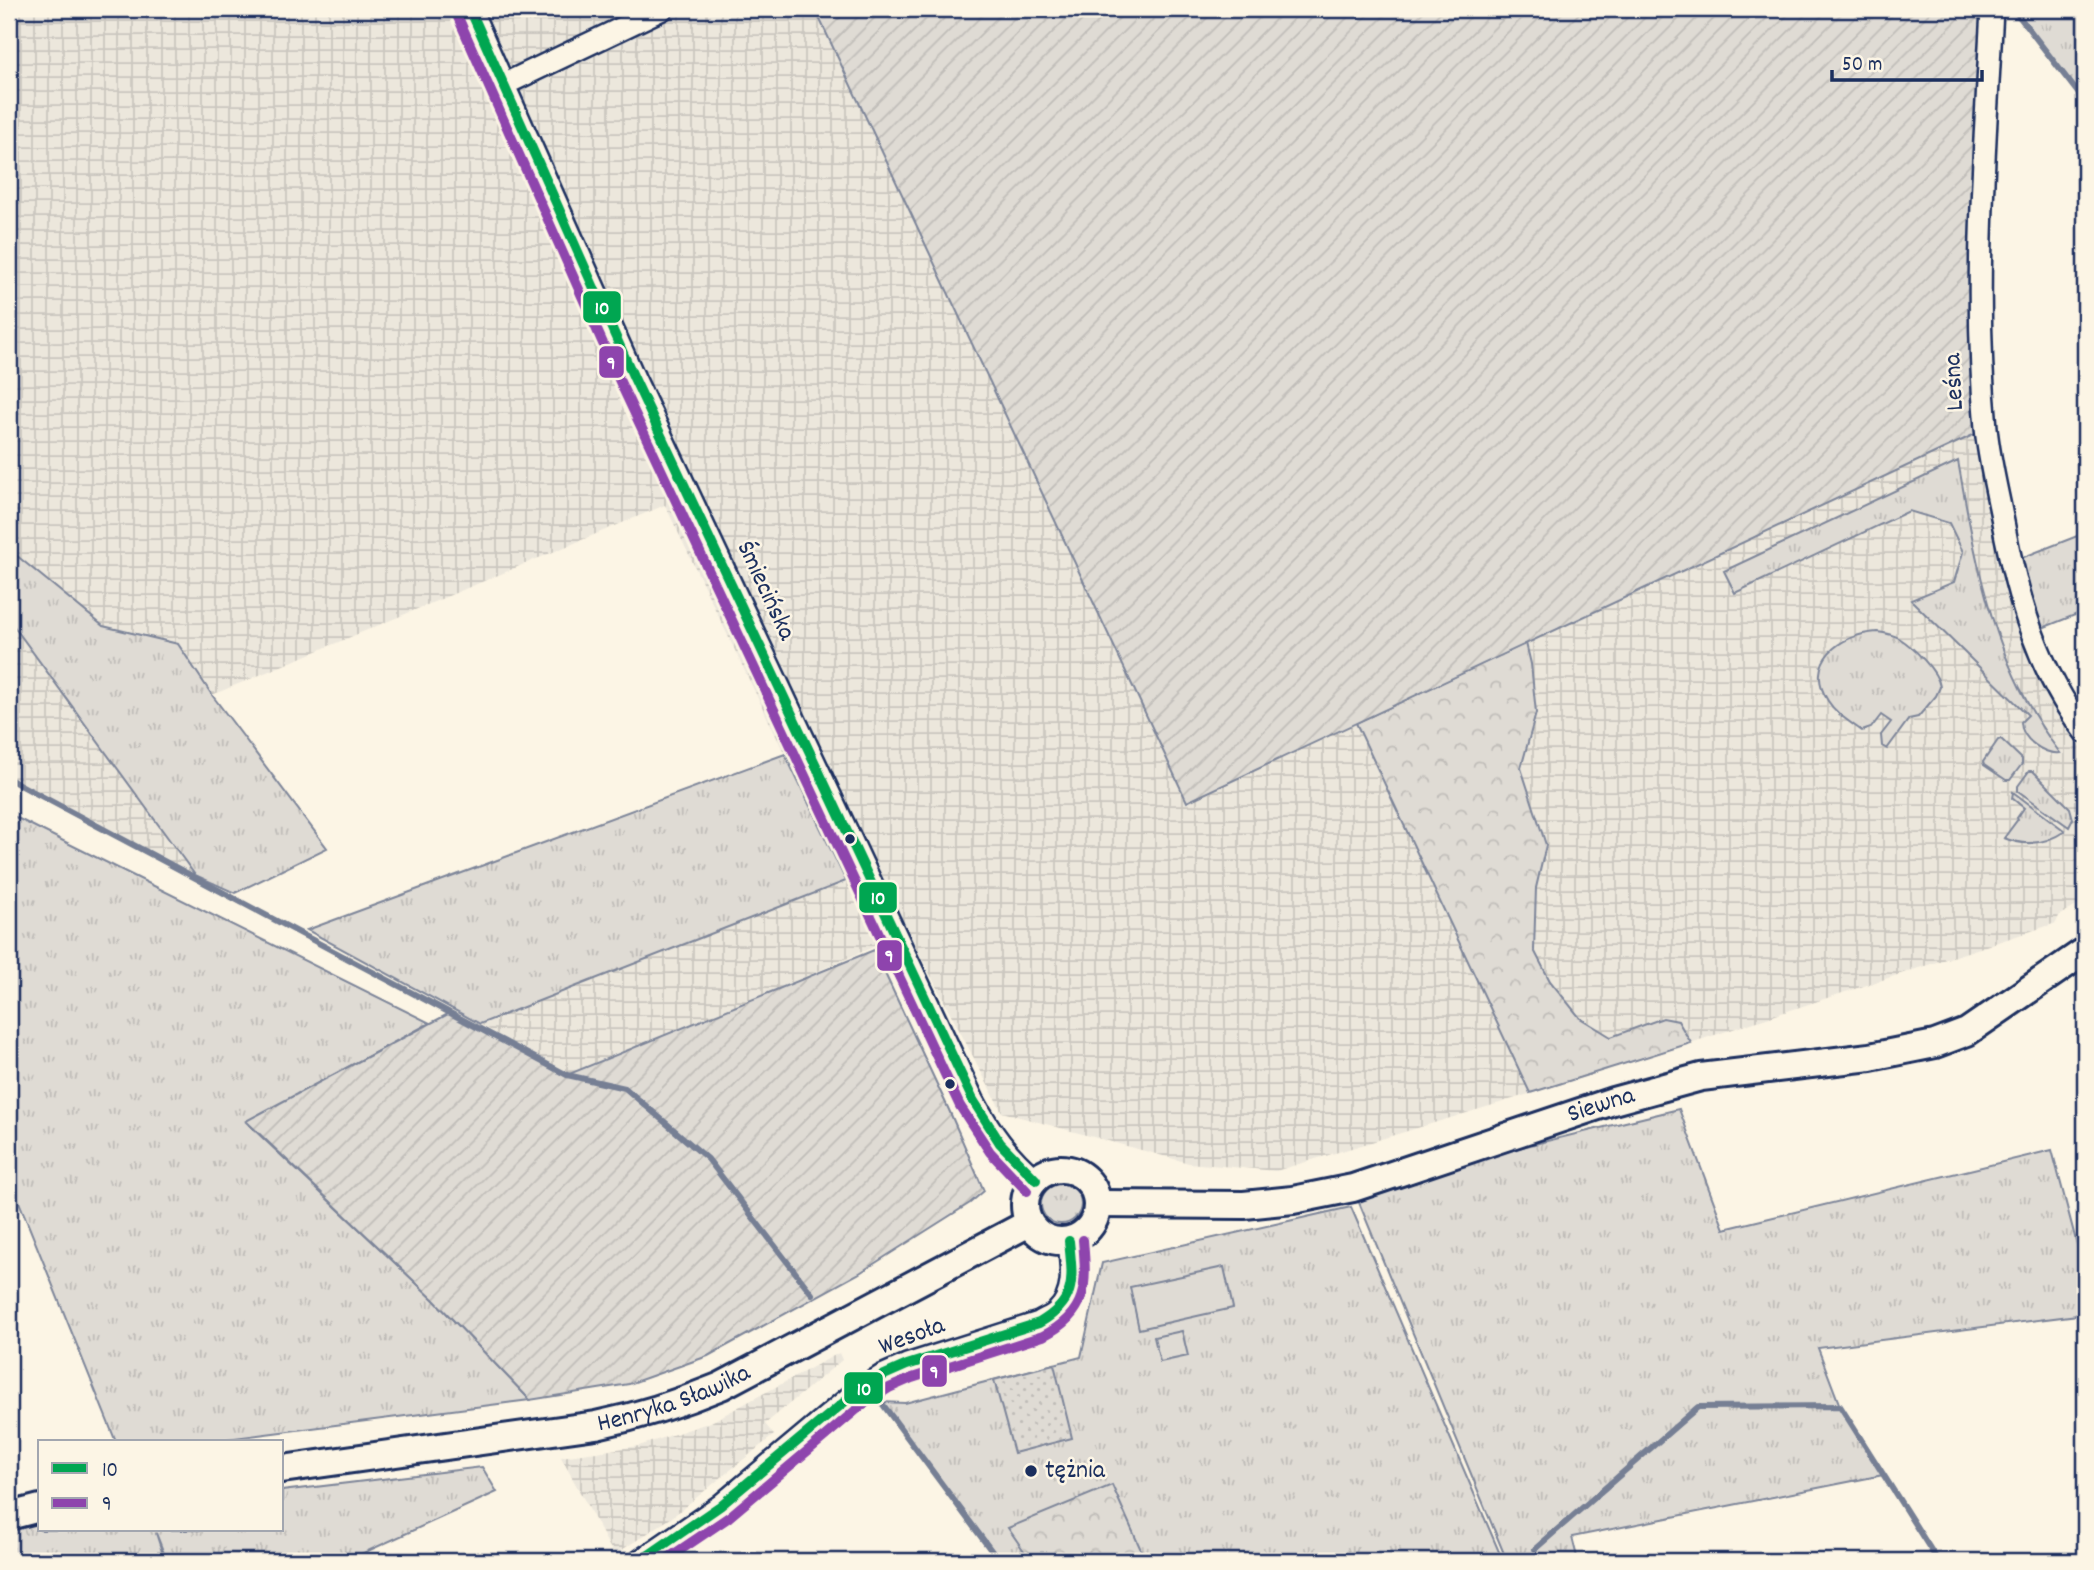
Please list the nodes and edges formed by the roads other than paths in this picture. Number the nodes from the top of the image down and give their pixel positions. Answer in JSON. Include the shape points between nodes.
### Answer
{"nodes":[{"id":1,"x":470,"y":9,"type":"edge"},
{"id":2,"x":662,"y":9,"type":"edge"},
{"id":3,"x":1992,"y":9,"type":"edge"},
{"id":4,"x":505,"y":84,"type":"junction"},
{"id":5,"x":2085,"y":732,"type":"edge"},
{"id":6,"x":2085,"y":951,"type":"edge"},
{"id":7,"x":1035,"y":1180,"type":"junction"},
{"id":8,"x":1098,"y":1204,"type":"junction"},
{"id":9,"x":1029,"y":1223,"type":"junction"},
{"id":10,"x":1069,"y":1241,"type":"junction"},
{"id":11,"x":284,"y":1469,"type":"edge"},
{"id":12,"x":38,"y":1509,"type":"edge"},
{"id":13,"x":9,"y":1517,"type":"edge"},
{"id":14,"x":640,"y":1561,"type":"edge"}],
"edges":[{"from":1,"to":4,"type":"street","name":"Śmiecińska"},
{"from":2,"to":4,"type":"street"},
{"from":3,"to":5,"type":"street","name":"Leśna","via":[[1980,324],[1986,429],[2011,562],[2030,633],[2057,689]]},
{"from":4,"to":7,"type":"street","name":"Śmiecińska","via":[[634,378],[974,1100],[990,1132]]},
{"from":6,"to":8,"type":"main road","name":"Siewna","via":[[1967,1031],[1934,1044],[1870,1057],[1701,1077],[1613,1101],[1353,1188],[1293,1200],[1244,1205]]},
{"from":7,"to":8,"type":"main road","via":[[1054,1169],[1072,1170],[1091,1184]]},
{"from":7,"to":9,"type":"main road","via":[[1025,1201]]},
{"from":8,"to":10,"type":"main road","via":[[1093,1223]]},
{"from":9,"to":10,"type":"main road","via":[[1046,1239]]},
{"from":9,"to":11,"type":"main road","name":"Henryka Sławika","via":[[721,1387],[684,1402],[596,1425]]},
{"from":10,"to":14,"type":"street","name":"Wesoła","via":[[1072,1277],[1069,1294],[1058,1311],[1040,1323],[882,1376],[720,1506]]},
{"from":12,"to":13,"type":"main road"}]}
